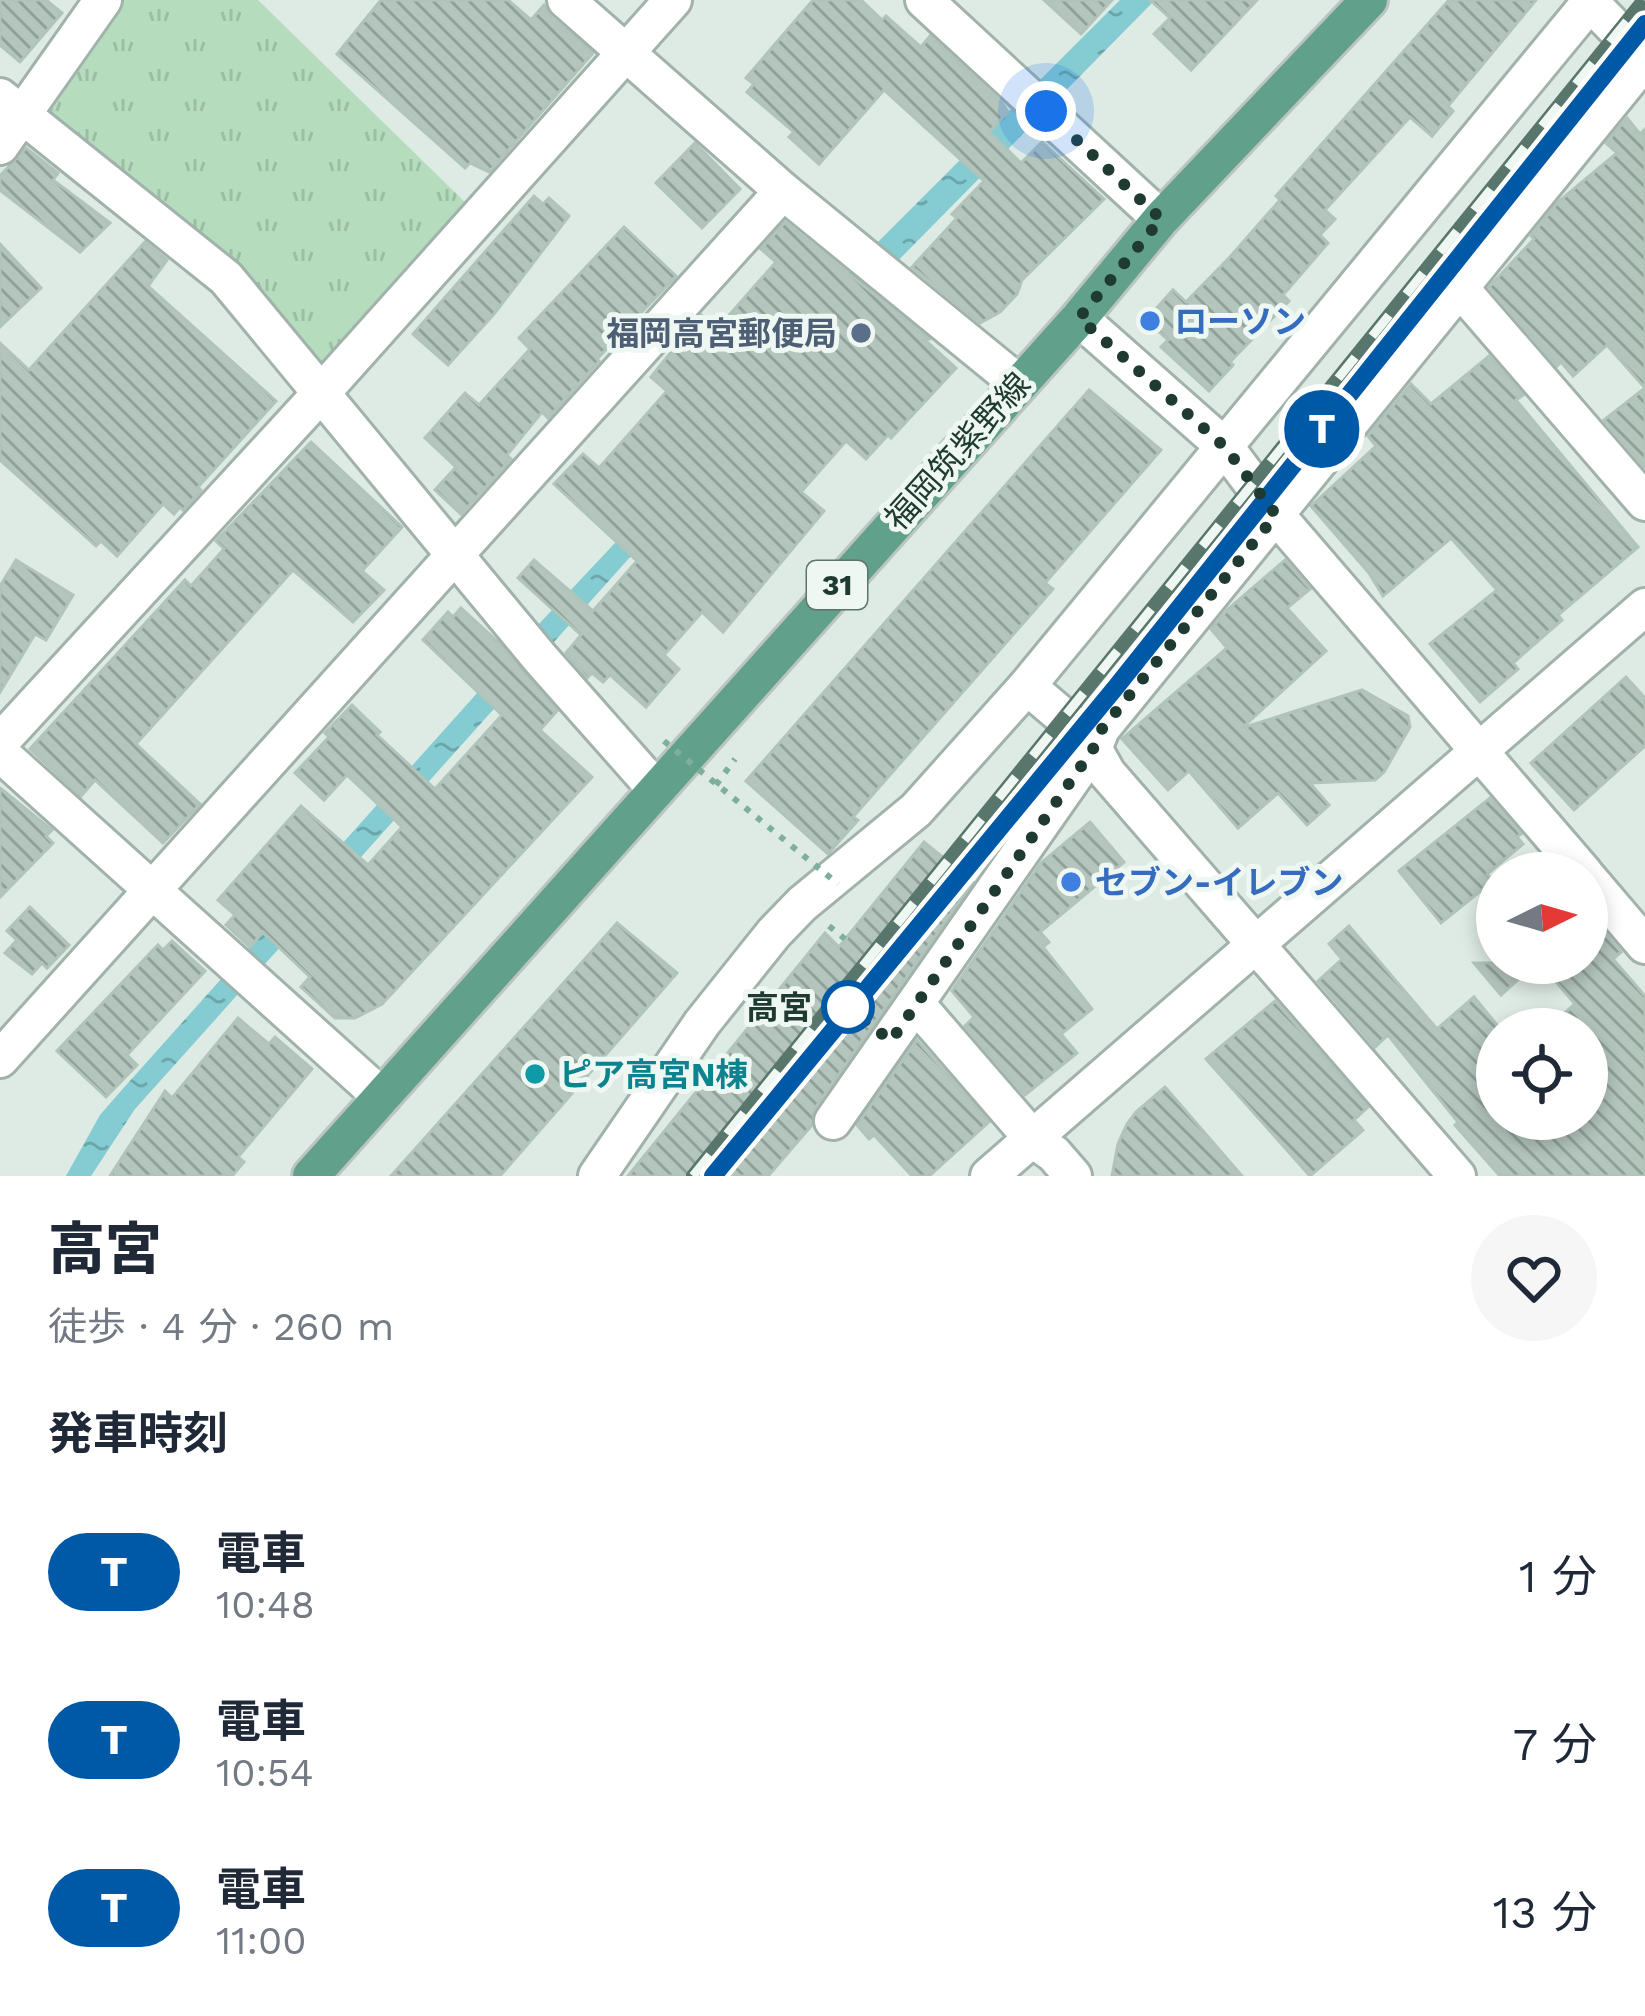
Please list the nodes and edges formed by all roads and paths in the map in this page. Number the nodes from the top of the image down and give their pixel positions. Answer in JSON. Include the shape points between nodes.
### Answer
{"nodes":[{"id":1,"x":103,"y":0,"type":"edge"},
{"id":2,"x":566,"y":0,"type":"edge"},
{"id":3,"x":673,"y":0,"type":"edge"},
{"id":4,"x":925,"y":0,"type":"edge"},
{"id":5,"x":1369,"y":0,"type":"edge"},
{"id":6,"x":1590,"y":1,"type":"edge"},
{"id":7,"x":627,"y":53,"type":"junction"},
{"id":8,"x":1645,"y":59,"type":"edge"},
{"id":9,"x":11,"y":106,"type":"edge"},
{"id":10,"x":0,"y":146,"type":"edge"},
{"id":11,"x":783,"y":191,"type":"junction"},
{"id":12,"x":1161,"y":219,"type":"junction"},
{"id":13,"x":1460,"y":287,"type":"junction"},
{"id":14,"x":1079,"y":318,"type":"junction"},
{"id":15,"x":1018,"y":383,"type":"junction"},
{"id":16,"x":322,"y":391,"type":"junction"},
{"id":17,"x":1225,"y":447,"type":"junction"},
{"id":18,"x":1645,"y":502,"type":"edge"},
{"id":19,"x":1276,"y":515,"type":"junction"},
{"id":20,"x":456,"y":554,"type":"junction"},
{"id":21,"x":1645,"y":607,"type":"edge"},
{"id":22,"x":1027,"y":686,"type":"junction"},
{"id":23,"x":664,"y":741,"type":"dead end"},
{"id":24,"x":0,"y":742,"type":"edge"},
{"id":25,"x":1093,"y":749,"type":"junction"},
{"id":26,"x":740,"y":751,"type":"dead end"},
{"id":27,"x":1480,"y":751,"type":"junction"},
{"id":28,"x":0,"y":753,"type":"edge"},
{"id":29,"x":716,"y":785,"type":"junction"},
{"id":30,"x":656,"y":788,"type":"junction"},
{"id":31,"x":1566,"y":852,"type":"edge"},
{"id":32,"x":838,"y":884,"type":"dead end"},
{"id":33,"x":151,"y":890,"type":"junction"},
{"id":34,"x":1608,"y":902,"type":"edge"},
{"id":35,"x":1645,"y":945,"type":"edge"},
{"id":36,"x":1257,"y":946,"type":"junction"},
{"id":37,"x":917,"y":1005,"type":"junction"},
{"id":38,"x":0,"y":1059,"type":"edge"},
{"id":39,"x":382,"y":1096,"type":"junction"},
{"id":40,"x":836,"y":1117,"type":"dead end"},
{"id":41,"x":1033,"y":1138,"type":"junction"},
{"id":42,"x":311,"y":1176,"type":"edge"},
{"id":43,"x":597,"y":1176,"type":"edge"},
{"id":44,"x":989,"y":1176,"type":"edge"},
{"id":45,"x":1073,"y":1176,"type":"edge"},
{"id":46,"x":1457,"y":1176,"type":"edge"}],
"edges":[{"from":1,"to":9,"type":"street"},
{"from":2,"to":7,"type":"street"},
{"from":3,"to":7,"type":"street"},
{"from":4,"to":12,"type":"street"},
{"from":5,"to":12,"type":"main road","name":"福岡筑紫野線","number":"31"},
{"from":6,"to":8,"type":"street"},
{"from":6,"to":17,"type":"street"},
{"from":7,"to":11,"type":"street"},
{"from":7,"to":16,"type":"street"},
{"from":8,"to":13,"type":"street"},
{"from":9,"to":10,"type":"street"},
{"from":9,"to":16,"type":"street","via":[[226,278]]},
{"from":11,"to":15,"type":"street"},
{"from":11,"to":20,"type":"street"},
{"from":12,"to":14,"type":"main road","name":"福岡筑紫野線","number":"31"},
{"from":13,"to":18,"type":"street"},
{"from":13,"to":19,"type":"street"},
{"from":14,"to":15,"type":"main road","name":"福岡筑紫野線","number":"31"},
{"from":14,"to":17,"type":"street"},
{"from":15,"to":30,"type":"main road","name":"福岡筑紫野線","number":"31"},
{"from":16,"to":20,"type":"street"},
{"from":16,"to":24,"type":"street"},
{"from":17,"to":19,"type":"street"},
{"from":17,"to":22,"type":"street"},
{"from":19,"to":25,"type":"street"},
{"from":19,"to":27,"type":"street"},
{"from":20,"to":30,"type":"street"},
{"from":20,"to":33,"type":"street"},
{"from":21,"to":27,"type":"street"},
{"from":22,"to":25,"type":"street"},
{"from":22,"to":43,"type":"street","via":[[916,810],[774,933]]},
{"from":23,"to":29,"type":"path","bridge":true},
{"from":25,"to":36,"type":"street"},
{"from":25,"to":37,"type":"street"},
{"from":26,"to":29,"type":"path"},
{"from":27,"to":31,"type":"street"},
{"from":27,"to":36,"type":"street"},
{"from":28,"to":33,"type":"street"},
{"from":29,"to":32,"type":"path","bridge":true},
{"from":30,"to":39,"type":"main road","name":"福岡筑紫野線","number":"31"},
{"from":33,"to":38,"type":"street"},
{"from":33,"to":39,"type":"street"},
{"from":34,"to":35,"type":"street"},
{"from":36,"to":41,"type":"street"},
{"from":36,"to":46,"type":"street"},
{"from":37,"to":40,"type":"street"},
{"from":37,"to":41,"type":"street"},
{"from":39,"to":42,"type":"main road","name":"福岡筑紫野線","number":"31"},
{"from":41,"to":44,"type":"street"},
{"from":41,"to":45,"type":"street"}]}
